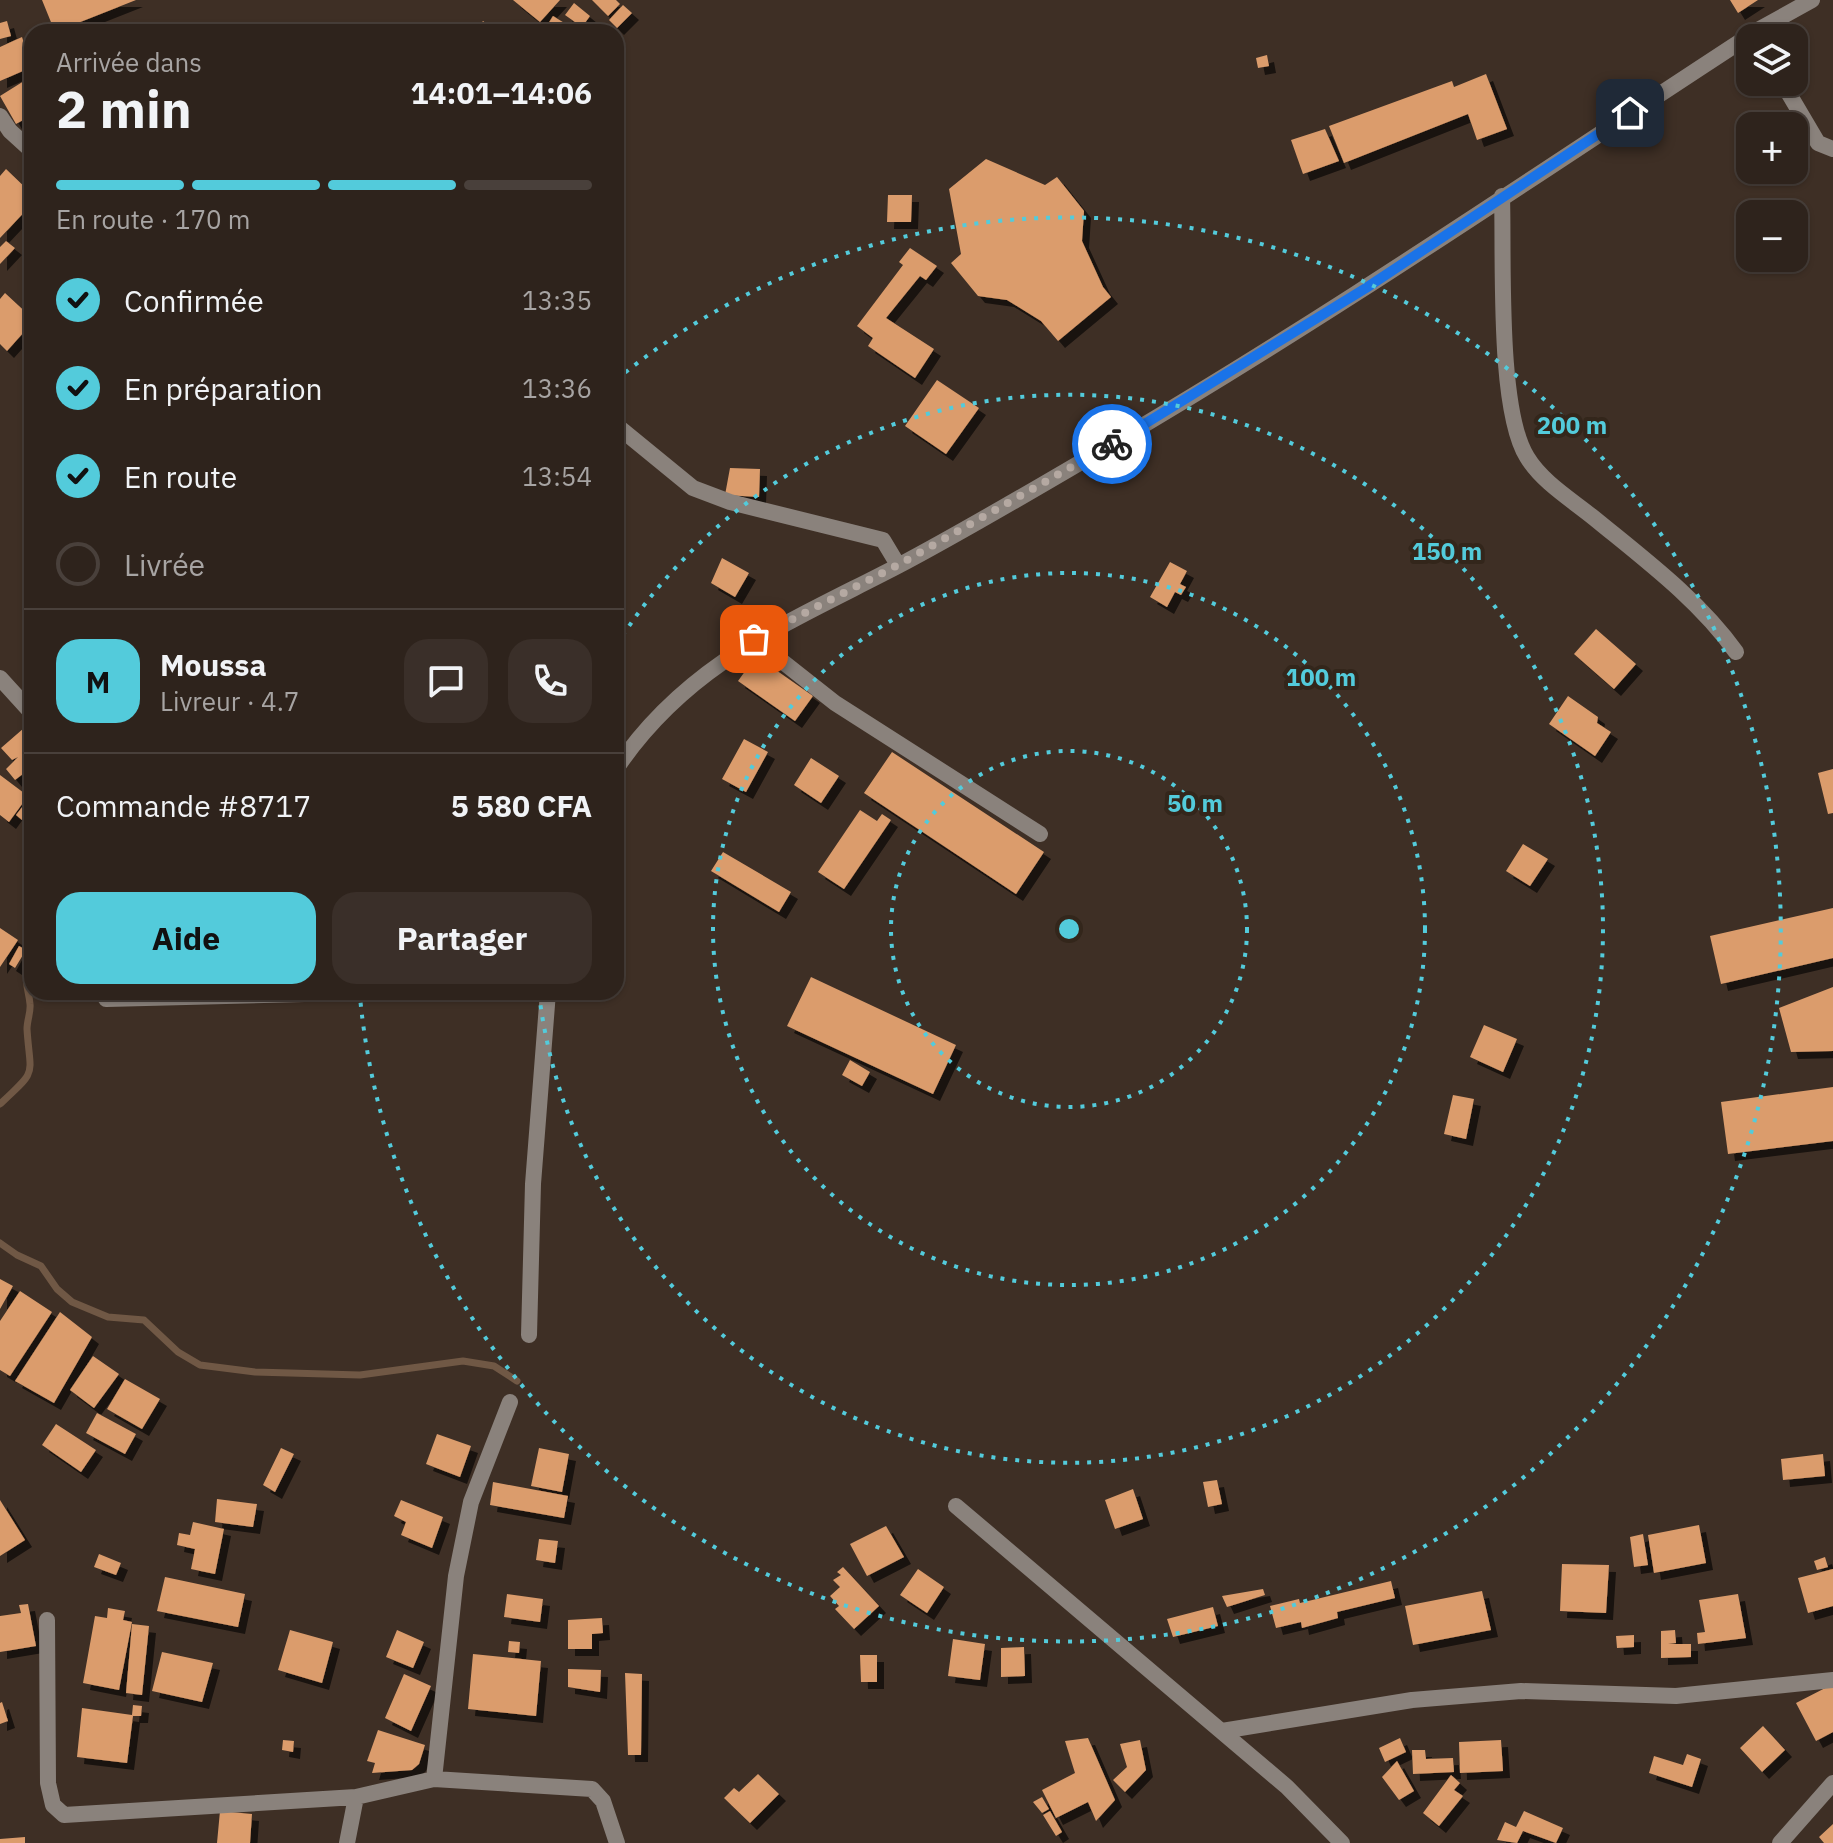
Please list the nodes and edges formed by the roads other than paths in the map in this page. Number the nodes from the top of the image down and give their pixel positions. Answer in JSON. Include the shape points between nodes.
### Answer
{"nodes":[{"id":1,"x":1812,"y":0,"type":"edge"},
{"id":2,"x":1775,"y":24,"type":"edge"},
{"id":3,"x":1736,"y":49,"type":"edge"},
{"id":4,"x":1790,"y":96,"type":"edge"},
{"id":5,"x":0,"y":116,"type":"edge"},
{"id":6,"x":24,"y":144,"type":"edge"},
{"id":7,"x":1833,"y":149,"type":"edge"},
{"id":8,"x":1502,"y":196,"type":"junction"},
{"id":9,"x":624,"y":432,"type":"edge"},
{"id":10,"x":898,"y":565,"type":"junction"},
{"id":11,"x":754,"y":639,"type":"junction"},
{"id":12,"x":1736,"y":652,"type":"dead end"},
{"id":13,"x":0,"y":678,"type":"edge"},
{"id":14,"x":24,"y":704,"type":"edge"},
{"id":15,"x":624,"y":757,"type":"edge"},
{"id":16,"x":1040,"y":834,"type":"dead end"},
{"id":17,"x":547,"y":1000,"type":"edge"},
{"id":18,"x":529,"y":1335,"type":"dead end"},
{"id":19,"x":510,"y":1402,"type":"dead end"},
{"id":20,"x":956,"y":1506,"type":"dead end"},
{"id":21,"x":47,"y":1620,"type":"dead end"},
{"id":22,"x":1833,"y":1680,"type":"edge"},
{"id":23,"x":1222,"y":1731,"type":"junction"},
{"id":24,"x":434,"y":1779,"type":"junction"},
{"id":25,"x":1833,"y":1783,"type":"edge"},
{"id":26,"x":356,"y":1797,"type":"junction"},
{"id":27,"x":347,"y":1843,"type":"edge"},
{"id":28,"x":617,"y":1843,"type":"edge"},
{"id":29,"x":1342,"y":1843,"type":"edge"},
{"id":30,"x":1780,"y":1843,"type":"edge"}],
"edges":[{"from":1,"to":2,"type":"street"},
{"from":3,"to":8,"type":"street"},
{"from":4,"to":7,"type":"street","via":[[1818,143]]},
{"from":5,"to":6,"type":"street"},
{"from":8,"to":10,"type":"street","via":[[1366,288],[1139,428]]},
{"from":8,"to":12,"type":"street","via":[[1508,382],[1516,432],[1527,458],[1653,567]]},
{"from":9,"to":10,"type":"street","via":[[693,488],[883,540]]},
{"from":10,"to":11,"type":"street"},
{"from":11,"to":15,"type":"street","via":[[674,699]]},
{"from":11,"to":16,"type":"street","via":[[835,703]]},
{"from":13,"to":14,"type":"street"},
{"from":17,"to":18,"type":"street","via":[[533,1184]]},
{"from":19,"to":24,"type":"street","via":[[471,1502],[456,1576]]},
{"from":20,"to":23,"type":"street"},
{"from":21,"to":26,"type":"street","via":[[48,1783],[53,1805],[64,1815]]},
{"from":22,"to":23,"type":"street","via":[[1676,1696],[1521,1691],[1444,1697]]},
{"from":23,"to":29,"type":"street"},
{"from":24,"to":26,"type":"street"},
{"from":24,"to":28,"type":"street","via":[[592,1789],[603,1801]]},
{"from":25,"to":30,"type":"street"},
{"from":26,"to":27,"type":"street"}]}
